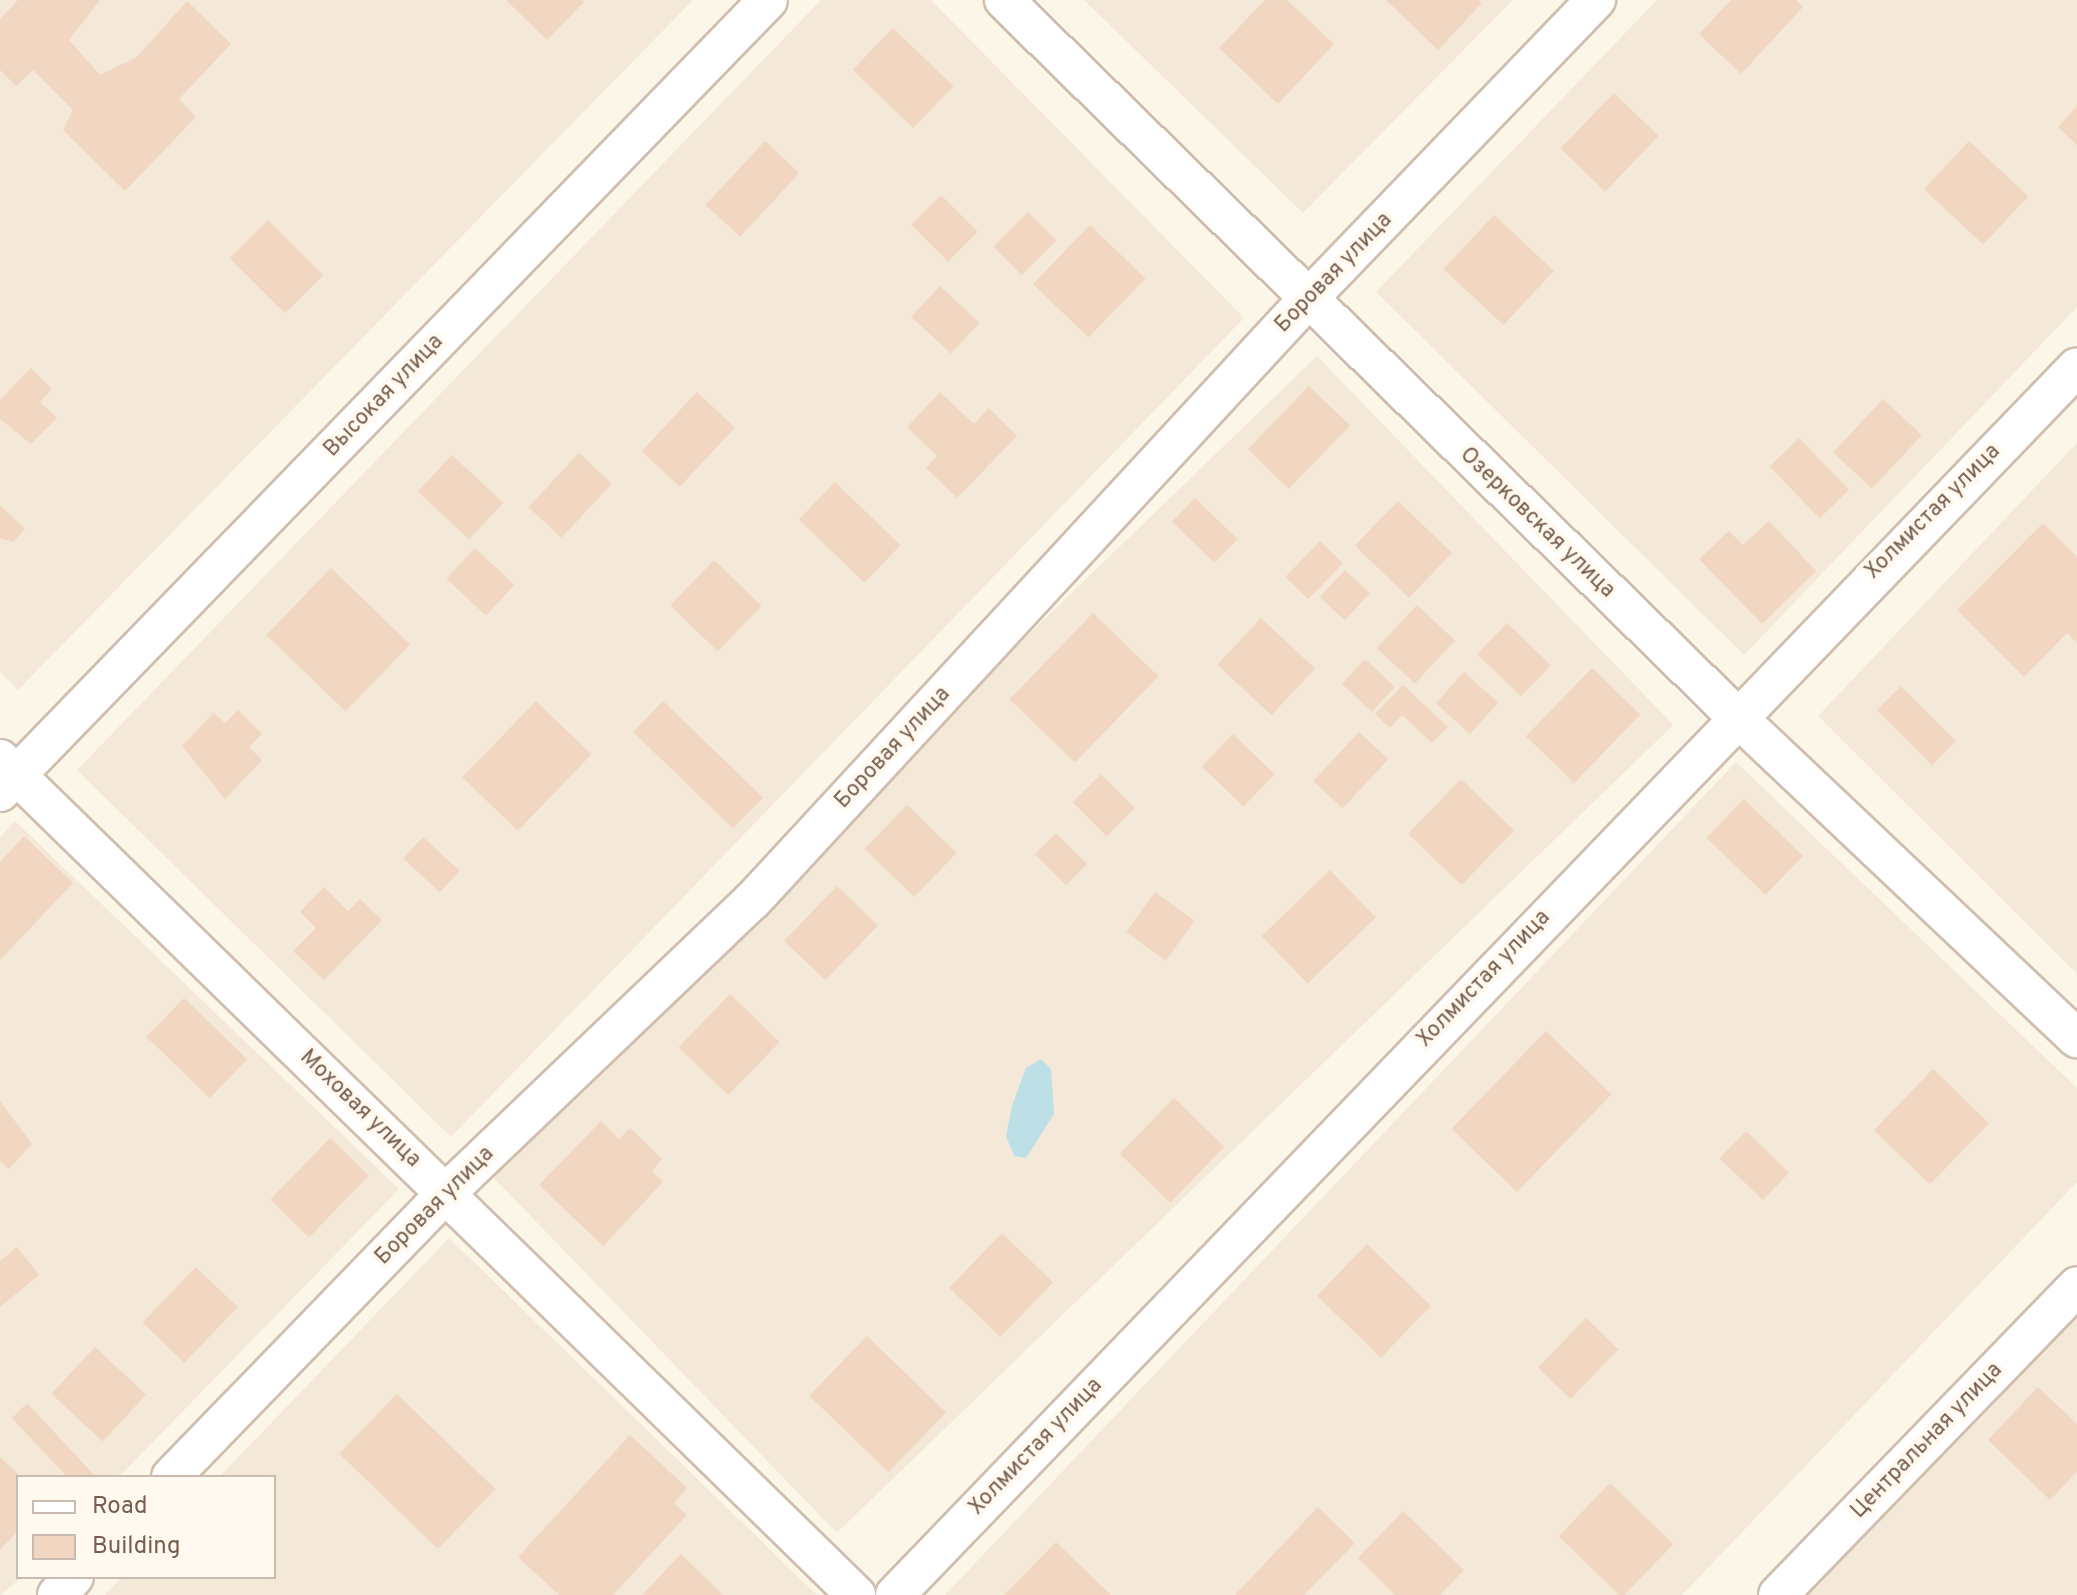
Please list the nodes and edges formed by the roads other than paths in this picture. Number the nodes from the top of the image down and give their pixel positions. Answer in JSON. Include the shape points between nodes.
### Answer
{"nodes":[{"id":1,"x":768,"y":0,"type":"edge"},
{"id":2,"x":1004,"y":0,"type":"edge"},
{"id":3,"x":1596,"y":0,"type":"edge"},
{"id":4,"x":1307,"y":300,"type":"junction"},
{"id":5,"x":2077,"y":367,"type":"edge"},
{"id":6,"x":1736,"y":716,"type":"junction"},
{"id":7,"x":5,"y":776,"type":"edge"},
{"id":8,"x":2077,"y":1038,"type":"edge"},
{"id":9,"x":446,"y":1193,"type":"junction"},
{"id":10,"x":2077,"y":1286,"type":"edge"},
{"id":11,"x":173,"y":1475,"type":"edge"},
{"id":12,"x":72,"y":1579,"type":"edge"},
{"id":13,"x":57,"y":1595,"type":"edge"},
{"id":14,"x":856,"y":1595,"type":"edge"},
{"id":15,"x":895,"y":1595,"type":"edge"},
{"id":16,"x":1778,"y":1595,"type":"edge"}],
"edges":[{"from":1,"to":7,"type":"street","name":"Высокая улица"},
{"from":2,"to":4,"type":"street","name":"Озерковская улица"},
{"from":3,"to":4,"type":"street","name":"Боровая улица"},
{"from":4,"to":6,"type":"street","name":"Озерковская улица"},
{"from":4,"to":9,"type":"street","name":"Боровая улица","via":[[752,901]]},
{"from":5,"to":6,"type":"street","name":"Холмистая улица"},
{"from":6,"to":8,"type":"street","name":"Озерковская улица"},
{"from":6,"to":15,"type":"street","name":"Холмистая улица"},
{"from":7,"to":9,"type":"street","name":"Моховая улица"},
{"from":9,"to":11,"type":"street","name":"Боровая улица"},
{"from":9,"to":14,"type":"street","name":"Моховая улица"},
{"from":10,"to":16,"type":"street","name":"Центральная улица"},
{"from":12,"to":13,"type":"street"}]}
